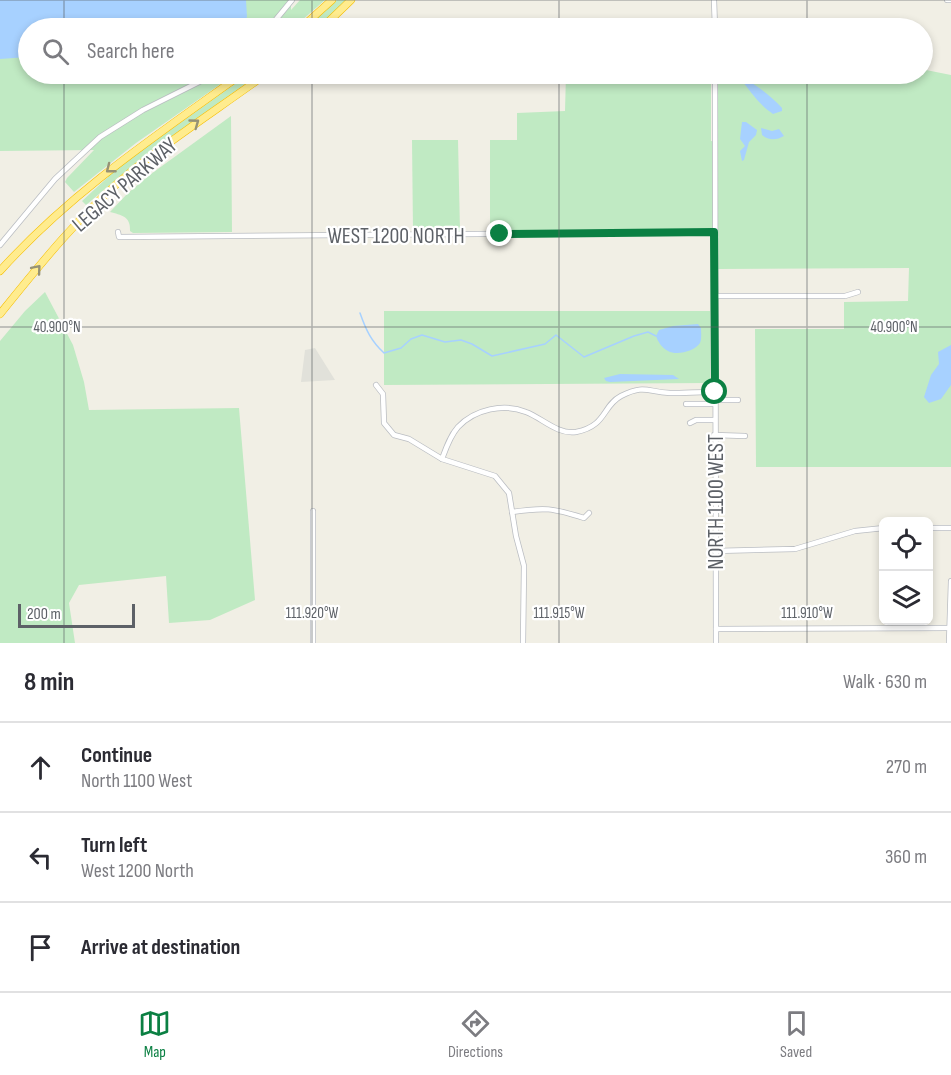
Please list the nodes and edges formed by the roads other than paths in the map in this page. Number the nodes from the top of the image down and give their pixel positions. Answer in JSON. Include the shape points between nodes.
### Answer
{"nodes":[{"id":1,"x":292,"y":0,"type":"edge"},
{"id":2,"x":332,"y":0,"type":"edge"},
{"id":3,"x":351,"y":0,"type":"edge"},
{"id":4,"x":714,"y":0,"type":"edge"},
{"id":5,"x":277,"y":18,"type":"edge"},
{"id":6,"x":312,"y":18,"type":"edge"},
{"id":7,"x":332,"y":18,"type":"edge"},
{"id":8,"x":715,"y":18,"type":"edge"},
{"id":9,"x":195,"y":84,"type":"edge"},
{"id":10,"x":228,"y":84,"type":"edge"},
{"id":11,"x":252,"y":84,"type":"edge"},
{"id":12,"x":715,"y":84,"type":"edge"},
{"id":13,"x":118,"y":232,"type":"dead end"},
{"id":14,"x":714,"y":232,"type":"junction"},
{"id":15,"x":0,"y":245,"type":"edge"},
{"id":16,"x":0,"y":271,"type":"edge"},
{"id":17,"x":858,"y":292,"type":"dead end"},
{"id":18,"x":714,"y":296,"type":"junction"},
{"id":19,"x":0,"y":314,"type":"edge"},
{"id":20,"x":376,"y":385,"type":"dead end"},
{"id":21,"x":715,"y":392,"type":"junction"},
{"id":22,"x":738,"y":400,"type":"dead end"},
{"id":23,"x":715,"y":402,"type":"junction"},
{"id":24,"x":686,"y":404,"type":"dead end"},
{"id":25,"x":715,"y":420,"type":"junction"},
{"id":26,"x":690,"y":423,"type":"dead end"},
{"id":27,"x":714,"y":435,"type":"junction"},
{"id":28,"x":746,"y":436,"type":"dead end"},
{"id":29,"x":442,"y":459,"type":"junction"},
{"id":30,"x":314,"y":511,"type":"dead end"},
{"id":31,"x":512,"y":512,"type":"junction"},
{"id":32,"x":589,"y":513,"type":"dead end"},
{"id":33,"x":933,"y":528,"type":"edge"},
{"id":34,"x":951,"y":528,"type":"edge"},
{"id":35,"x":879,"y":529,"type":"edge"},
{"id":36,"x":715,"y":551,"type":"junction"},
{"id":37,"x":951,"y":581,"type":"edge"},
{"id":38,"x":949,"y":628,"type":"junction"},
{"id":39,"x":716,"y":629,"type":"junction"},
{"id":40,"x":313,"y":643,"type":"edge"},
{"id":41,"x":523,"y":643,"type":"edge"},
{"id":42,"x":716,"y":643,"type":"edge"},
{"id":43,"x":949,"y":643,"type":"edge"}],
"edges":[{"from":1,"to":5,"type":"street"},
{"from":2,"to":6,"type":"highway"},
{"from":3,"to":7,"type":"highway"},
{"from":4,"to":8,"type":"street"},
{"from":9,"to":15,"type":"street","via":[[100,136],[55,179]]},
{"from":10,"to":16,"type":"highway","name":"LEGACY PARKWAY","one_way":true,"via":[[77,195]]},
{"from":19,"to":11,"type":"highway","name":"LEGACY PARKWAY","one_way":true,"via":[[92,207],[167,144]]},
{"from":12,"to":14,"type":"street","name":"NORTH 1100 WEST"},
{"from":13,"to":14,"type":"street","name":"WEST 1200 NORTH","via":[[118,237]]},
{"from":14,"to":18,"type":"street","name":"NORTH 1100 WEST"},
{"from":17,"to":18,"type":"street","via":[[845,296]]},
{"from":18,"to":21,"type":"street","name":"NORTH 1100 WEST"},
{"from":20,"to":29,"type":"street","via":[[383,394],[384,423],[394,435],[410,439]]},
{"from":21,"to":23,"type":"street","name":"NORTH 1100 WEST"},
{"from":21,"to":29,"type":"street","via":[[638,389],[618,398],[594,426],[573,432],[561,431],[514,408],[487,410],[458,427]]},
{"from":22,"to":23,"type":"street"},
{"from":23,"to":24,"type":"street"},
{"from":23,"to":25,"type":"street","name":"NORTH 1100 WEST"},
{"from":25,"to":26,"type":"street"},
{"from":25,"to":27,"type":"street","name":"NORTH 1100 WEST"},
{"from":27,"to":28,"type":"street"},
{"from":27,"to":36,"type":"street","name":"NORTH 1100 WEST"},
{"from":29,"to":31,"type":"street","via":[[495,476],[509,493]]},
{"from":30,"to":40,"type":"street"},
{"from":31,"to":32,"type":"street","via":[[543,507],[584,518]]},
{"from":31,"to":41,"type":"street","via":[[524,566]]},
{"from":33,"to":34,"type":"street"},
{"from":35,"to":36,"type":"street","via":[[855,531],[795,549]]},
{"from":36,"to":39,"type":"street","name":"NORTH 1100 WEST"},
{"from":37,"to":38,"type":"street"},
{"from":38,"to":39,"type":"street"},
{"from":38,"to":43,"type":"street"},
{"from":39,"to":42,"type":"street","name":"NORTH 1100 WEST"}]}
